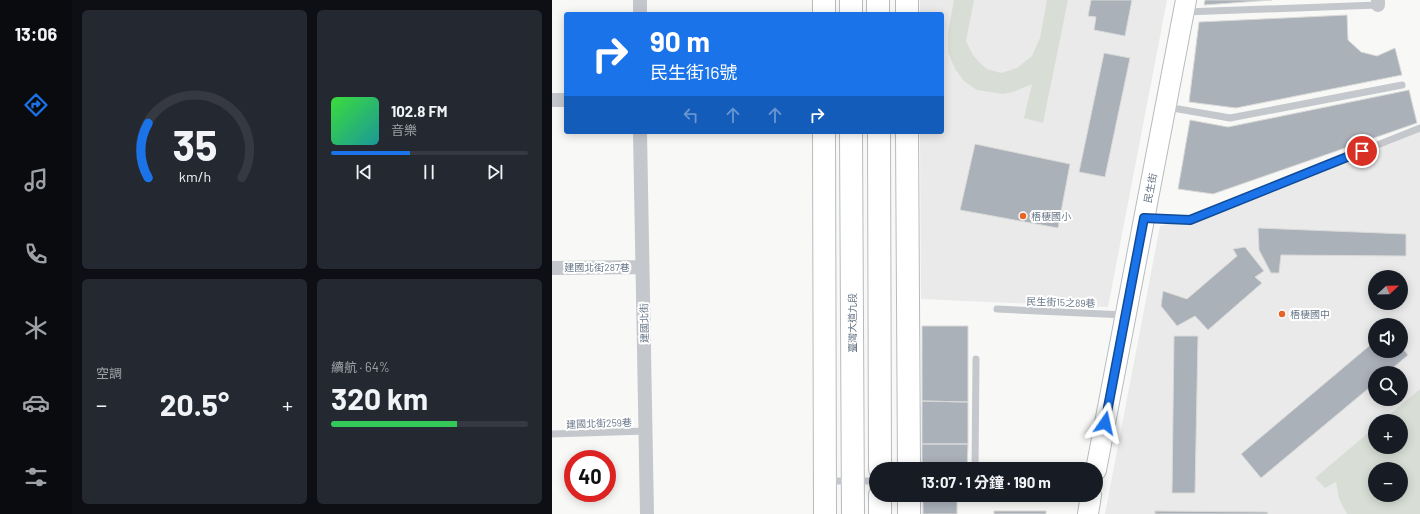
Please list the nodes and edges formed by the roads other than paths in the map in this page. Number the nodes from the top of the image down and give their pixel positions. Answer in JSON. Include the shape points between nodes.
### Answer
{"nodes":[{"id":1,"x":640,"y":0,"type":"edge"},
{"id":2,"x":824,"y":0,"type":"edge"},
{"id":3,"x":851,"y":0,"type":"edge"},
{"id":4,"x":878,"y":0,"type":"edge"},
{"id":5,"x":907,"y":0,"type":"edge"},
{"id":6,"x":1378,"y":2,"type":"edge"},
{"id":7,"x":1184,"y":6,"type":"edge"},
{"id":8,"x":640,"y":12,"type":"edge"},
{"id":9,"x":824,"y":12,"type":"edge"},
{"id":10,"x":851,"y":12,"type":"edge"},
{"id":11,"x":878,"y":12,"type":"edge"},
{"id":12,"x":907,"y":12,"type":"edge"},
{"id":13,"x":1402,"y":85,"type":"dead end"},
{"id":14,"x":552,"y":100,"type":"edge"},
{"id":15,"x":564,"y":100,"type":"edge"},
{"id":16,"x":1165,"y":107,"type":"junction"},
{"id":17,"x":1420,"y":128,"type":"edge"},
{"id":18,"x":640,"y":134,"type":"edge"},
{"id":19,"x":824,"y":134,"type":"edge"},
{"id":20,"x":851,"y":134,"type":"edge"},
{"id":21,"x":879,"y":134,"type":"edge"},
{"id":22,"x":908,"y":134,"type":"edge"},
{"id":23,"x":1144,"y":218,"type":"junction"},
{"id":24,"x":642,"y":267,"type":"junction"},
{"id":25,"x":552,"y":268,"type":"edge"},
{"id":26,"x":997,"y":310,"type":"dead end"},
{"id":27,"x":1125,"y":315,"type":"junction"},
{"id":28,"x":976,"y":359,"type":"dead end"},
{"id":29,"x":646,"y":431,"type":"junction"},
{"id":30,"x":552,"y":434,"type":"edge"},
{"id":31,"x":880,"y":462,"type":"edge"},
{"id":32,"x":909,"y":462,"type":"edge"},
{"id":33,"x":975,"y":462,"type":"edge"},
{"id":34,"x":1097,"y":462,"type":"edge"},
{"id":35,"x":825,"y":481,"type":"junction"},
{"id":36,"x":853,"y":481,"type":"junction"},
{"id":37,"x":869,"y":481,"type":"edge"},
{"id":38,"x":880,"y":502,"type":"edge"},
{"id":39,"x":909,"y":502,"type":"edge"},
{"id":40,"x":1090,"y":502,"type":"edge"},
{"id":41,"x":647,"y":514,"type":"edge"},
{"id":42,"x":825,"y":514,"type":"edge"},
{"id":43,"x":853,"y":514,"type":"edge"},
{"id":44,"x":880,"y":514,"type":"edge"},
{"id":45,"x":910,"y":514,"type":"edge"},
{"id":46,"x":1088,"y":514,"type":"edge"}],
"edges":[{"from":1,"to":8,"type":"street"},
{"from":2,"to":9,"type":"main road"},
{"from":3,"to":10,"type":"main road"},
{"from":4,"to":11,"type":"main road"},
{"from":5,"to":12,"type":"main road"},
{"from":6,"to":7,"type":"lane"},
{"from":7,"to":16,"type":"street","name":"民生街"},
{"from":13,"to":16,"type":"lane","via":[[1230,118]]},
{"from":14,"to":15,"type":"street"},
{"from":16,"to":23,"type":"street","name":"民生街"},
{"from":17,"to":23,"type":"lane","via":[[1190,220]]},
{"from":18,"to":24,"type":"street","name":"建國北街"},
{"from":19,"to":35,"type":"main road"},
{"from":20,"to":36,"type":"main road","name":"臺灣大道九段"},
{"from":21,"to":31,"type":"main road"},
{"from":22,"to":32,"type":"main road"},
{"from":23,"to":27,"type":"street","name":"民生街"},
{"from":24,"to":25,"type":"street","name":"建國北街287巷"},
{"from":24,"to":29,"type":"street","name":"建國北街"},
{"from":26,"to":27,"type":"lane","name":"民生街15之89巷"},
{"from":27,"to":34,"type":"street","name":"民生街"},
{"from":28,"to":33,"type":"lane"},
{"from":29,"to":30,"type":"lane","name":"建國北街259巷"},
{"from":29,"to":41,"type":"street","name":"建國北街"},
{"from":35,"to":36,"type":"lane"},
{"from":35,"to":42,"type":"main road"},
{"from":36,"to":37,"type":"lane"},
{"from":36,"to":43,"type":"main road","name":"臺灣大道九段"},
{"from":38,"to":44,"type":"main road"},
{"from":39,"to":45,"type":"main road"},
{"from":40,"to":46,"type":"street"}]}
